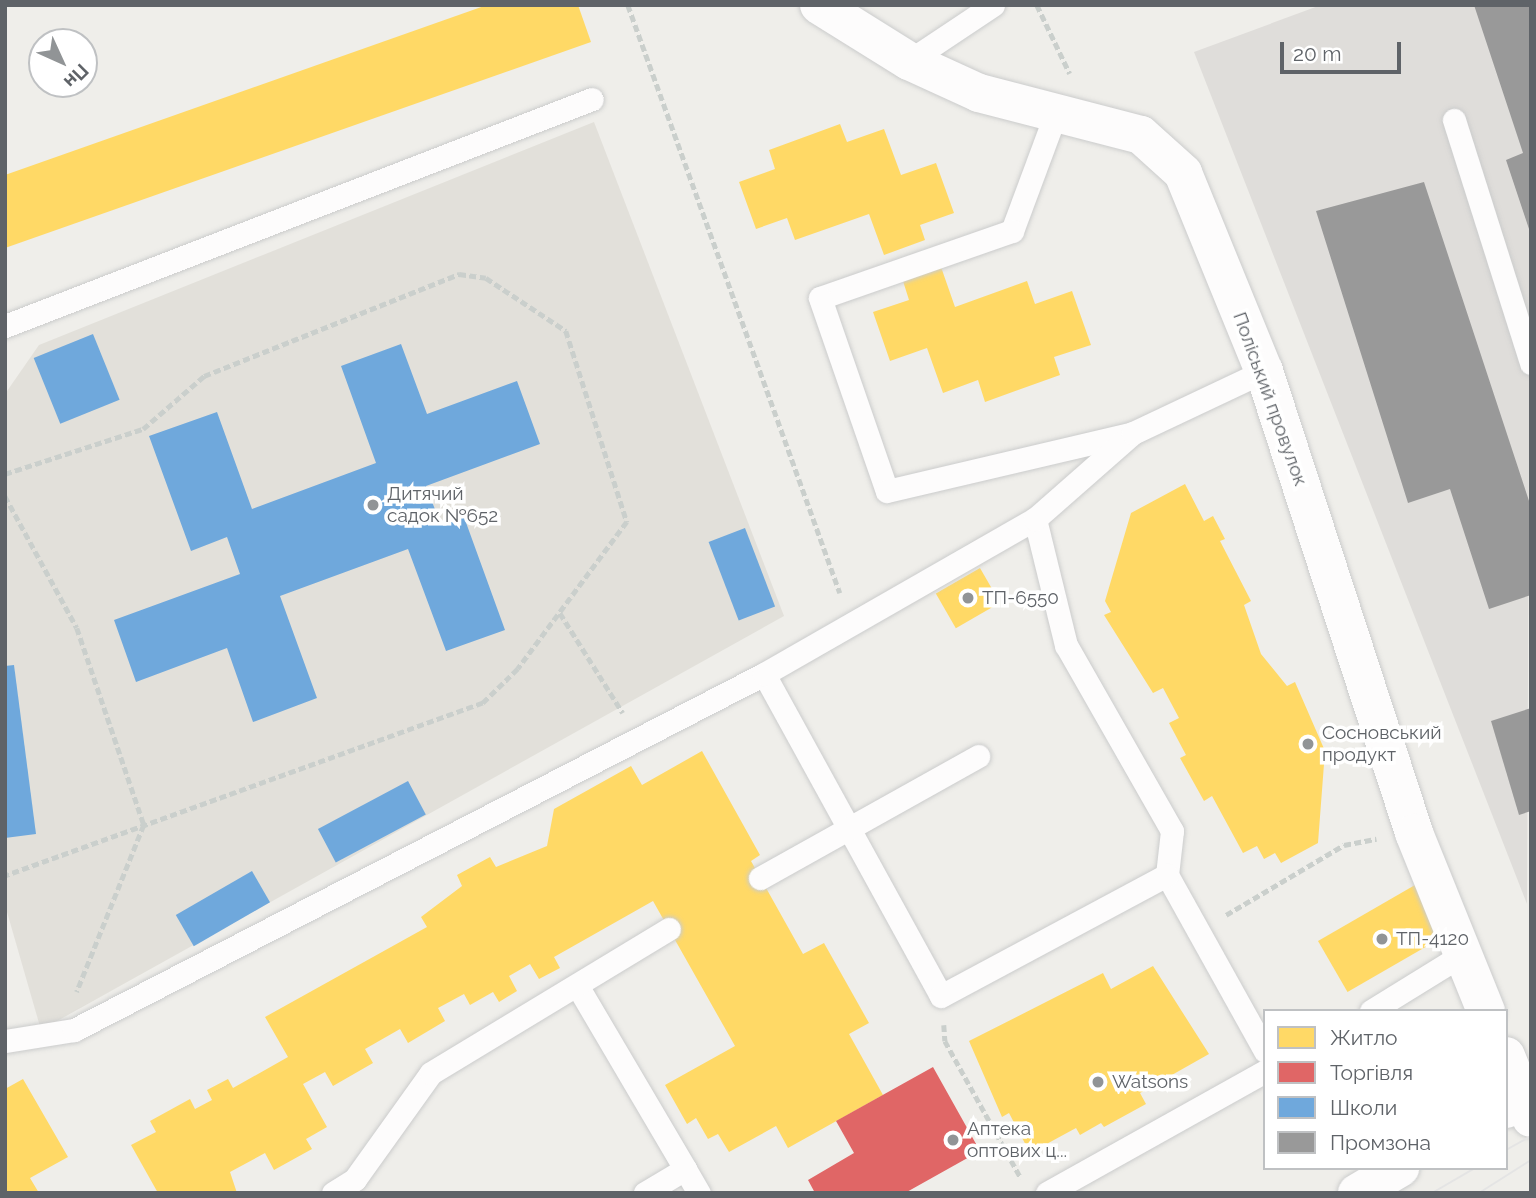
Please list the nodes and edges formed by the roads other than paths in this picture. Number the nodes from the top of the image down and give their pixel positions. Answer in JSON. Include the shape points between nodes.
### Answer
{"nodes":[{"id":1,"x":819,"y":5,"type":"edge"},
{"id":2,"x":993,"y":5,"type":"edge"},
{"id":3,"x":909,"y":61,"type":"junction"},
{"id":4,"x":592,"y":99,"type":"dead end"},
{"id":5,"x":1074,"y":114,"type":"junction"},
{"id":6,"x":1454,"y":120,"type":"dead end"},
{"id":7,"x":5,"y":326,"type":"edge"},
{"id":8,"x":1531,"y":363,"type":"edge"},
{"id":9,"x":1264,"y":371,"type":"junction"},
{"id":10,"x":1133,"y":433,"type":"junction"},
{"id":11,"x":1035,"y":519,"type":"junction"},
{"id":12,"x":764,"y":674,"type":"junction"},
{"id":13,"x":978,"y":756,"type":"dead end"},
{"id":14,"x":850,"y":830,"type":"junction"},
{"id":15,"x":1167,"y":876,"type":"junction"},
{"id":16,"x":760,"y":878,"type":"dead end"},
{"id":17,"x":669,"y":929,"type":"dead end"},
{"id":18,"x":1460,"y":956,"type":"junction"},
{"id":19,"x":578,"y":987,"type":"junction"},
{"id":20,"x":1374,"y":1009,"type":"edge"},
{"id":21,"x":1485,"y":1009,"type":"edge"},
{"id":22,"x":5,"y":1041,"type":"edge"},
{"id":23,"x":1263,"y":1047,"type":"edge"},
{"id":24,"x":1508,"y":1062,"type":"edge"},
{"id":25,"x":1263,"y":1072,"type":"edge"},
{"id":26,"x":1523,"y":1106,"type":"edge"},
{"id":27,"x":685,"y":1169,"type":"junction"},
{"id":28,"x":1397,"y":1170,"type":"edge"},
{"id":29,"x":333,"y":1193,"type":"edge"},
{"id":30,"x":645,"y":1193,"type":"edge"},
{"id":31,"x":699,"y":1193,"type":"edge"},
{"id":32,"x":1047,"y":1193,"type":"edge"},
{"id":33,"x":1357,"y":1193,"type":"edge"}],
"edges":[{"from":1,"to":3,"type":"street","name":"Поліський провулок"},
{"from":2,"to":3,"type":"lane"},
{"from":3,"to":5,"type":"street","name":"Поліський провулок","via":[[979,93]]},
{"from":4,"to":7,"type":"lane"},
{"from":5,"to":9,"type":"street","name":"Поліський провулок","via":[[1141,135],[1183,173]]},
{"from":5,"to":10,"type":"lane","via":[[1012,231],[820,298],[887,491]]},
{"from":6,"to":8,"type":"lane"},
{"from":9,"to":10,"type":"lane"},
{"from":9,"to":18,"type":"street","name":"Поліський провулок"},
{"from":10,"to":11,"type":"lane"},
{"from":11,"to":12,"type":"lane"},
{"from":11,"to":15,"type":"lane","via":[[1066,645],[1172,831]]},
{"from":12,"to":14,"type":"lane"},
{"from":12,"to":22,"type":"lane","via":[[74,1030]]},
{"from":13,"to":14,"type":"lane"},
{"from":14,"to":15,"type":"lane","via":[[941,996]]},
{"from":14,"to":16,"type":"lane"},
{"from":15,"to":23,"type":"lane"},
{"from":17,"to":19,"type":"lane"},
{"from":18,"to":20,"type":"lane"},
{"from":18,"to":21,"type":"street","name":"Поліський провулок"},
{"from":19,"to":27,"type":"lane"},
{"from":19,"to":29,"type":"lane","via":[[430,1073],[355,1179]]},
{"from":24,"to":26,"type":"street"},
{"from":25,"to":32,"type":"lane"},
{"from":27,"to":30,"type":"lane"},
{"from":27,"to":31,"type":"lane"},
{"from":28,"to":33,"type":"street"}]}
